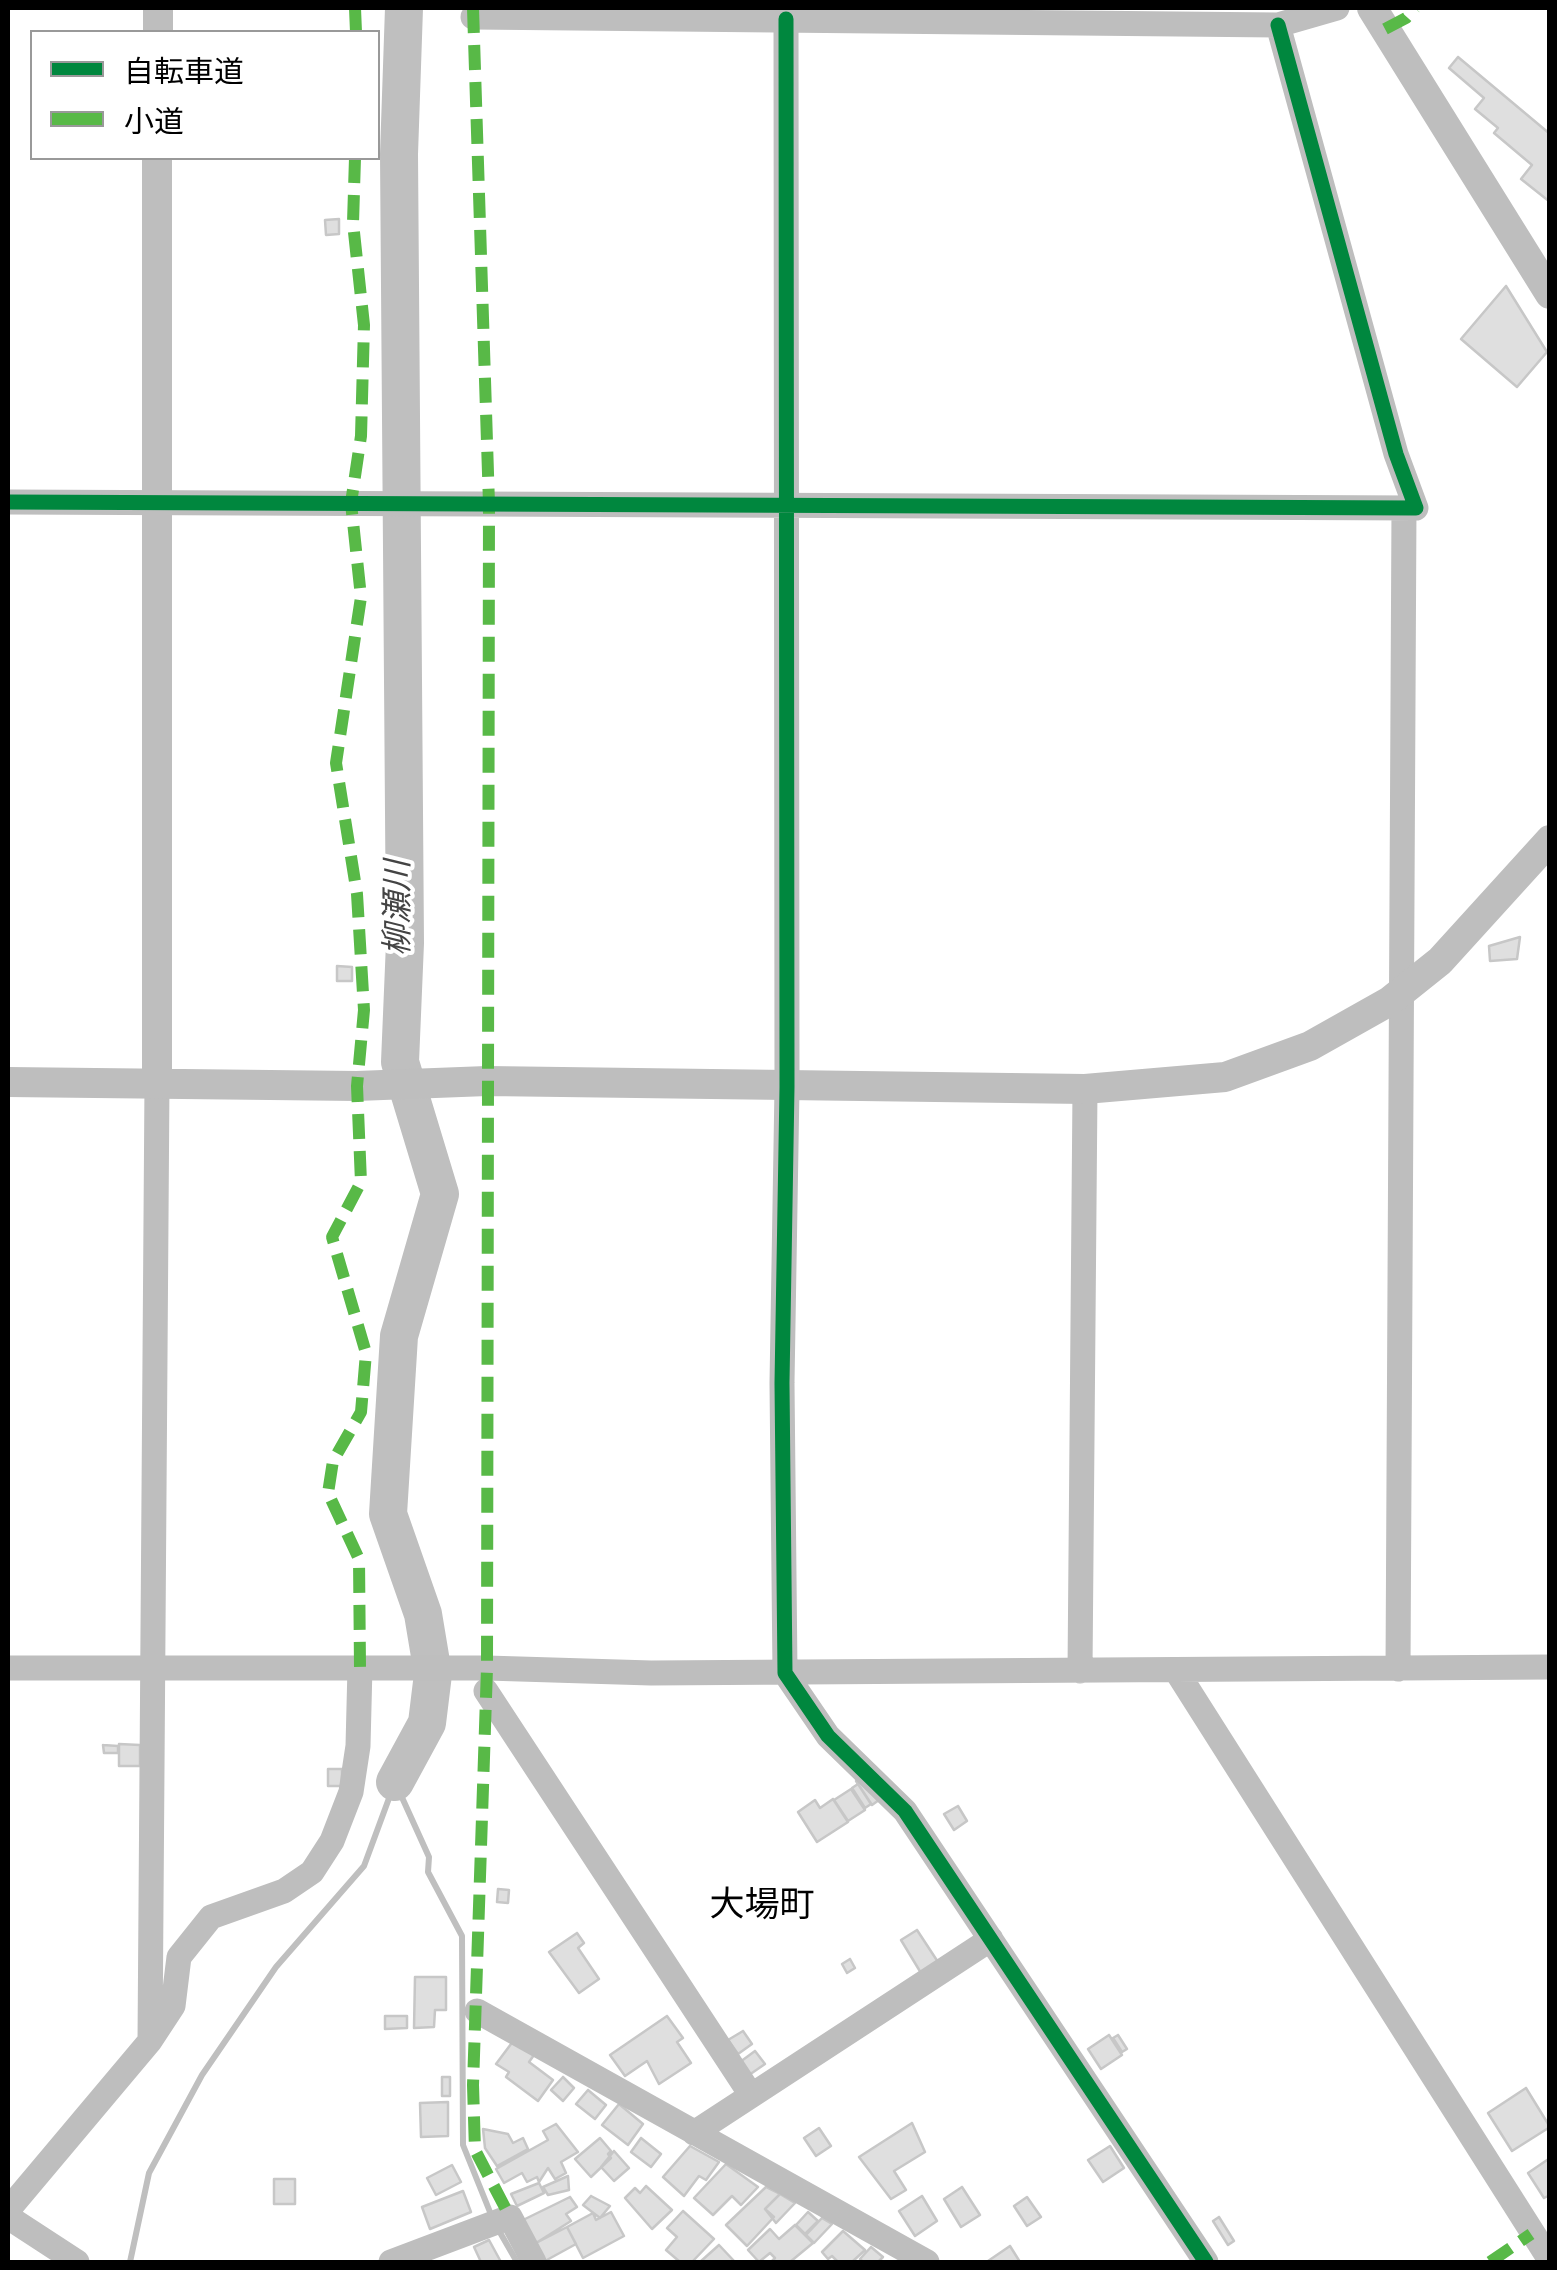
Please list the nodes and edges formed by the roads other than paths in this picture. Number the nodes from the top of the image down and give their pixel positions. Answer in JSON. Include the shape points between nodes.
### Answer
{"nodes":[{"id":1,"x":1337,"y":8,"type":"edge"},
{"id":2,"x":1372,"y":8,"type":"edge"},
{"id":3,"x":473,"y":17,"type":"dead end"},
{"id":4,"x":786,"y":19,"type":"junction"},
{"id":5,"x":1278,"y":25,"type":"junction"},
{"id":6,"x":157,"y":160,"type":"edge"},
{"id":7,"x":1550,"y":294,"type":"edge"},
{"id":8,"x":8,"y":502,"type":"edge"},
{"id":9,"x":156,"y":502,"type":"junction"},
{"id":10,"x":786,"y":505,"type":"junction"},
{"id":11,"x":1404,"y":508,"type":"junction"},
{"id":12,"x":1550,"y":840,"type":"edge"},
{"id":13,"x":1400,"y":993,"type":"junction"},
{"id":14,"x":8,"y":1082,"type":"edge"},
{"id":15,"x":157,"y":1082,"type":"junction"},
{"id":16,"x":788,"y":1086,"type":"junction"},
{"id":17,"x":1085,"y":1088,"type":"junction"},
{"id":18,"x":1550,"y":1666,"type":"edge"},
{"id":19,"x":152,"y":1667,"type":"junction"},
{"id":20,"x":364,"y":1667,"type":"junction"},
{"id":21,"x":8,"y":1668,"type":"edge"},
{"id":22,"x":1398,"y":1669,"type":"junction"},
{"id":23,"x":1080,"y":1671,"type":"junction"},
{"id":24,"x":1178,"y":1672,"type":"junction"},
{"id":25,"x":786,"y":1673,"type":"junction"},
{"id":26,"x":481,"y":1679,"type":"junction"},
{"id":27,"x":991,"y":1938,"type":"junction"},
{"id":28,"x":477,"y":2011,"type":"dead end"},
{"id":29,"x":150,"y":2041,"type":"junction"},
{"id":30,"x":751,"y":2096,"type":"junction"},
{"id":31,"x":694,"y":2132,"type":"junction"},
{"id":32,"x":8,"y":2213,"type":"edge"},
{"id":33,"x":64,"y":2259,"type":"edge"},
{"id":34,"x":1550,"y":2260,"type":"edge"},
{"id":35,"x":391,"y":2262,"type":"edge"},
{"id":36,"x":534,"y":2262,"type":"edge"},
{"id":37,"x":927,"y":2262,"type":"edge"},
{"id":38,"x":1206,"y":2262,"type":"edge"}],
"edges":[{"from":1,"to":5,"type":"street"},
{"from":2,"to":7,"type":"street"},
{"from":3,"to":4,"type":"street"},
{"from":4,"to":5,"type":"street"},
{"from":4,"to":10,"type":"street"},
{"from":5,"to":11,"type":"street","via":[[1416,508]]},
{"from":6,"to":9,"type":"street"},
{"from":8,"to":9,"type":"street"},
{"from":9,"to":10,"type":"street"},
{"from":9,"to":15,"type":"street"},
{"from":10,"to":11,"type":"street"},
{"from":10,"to":16,"type":"street"},
{"from":11,"to":13,"type":"street"},
{"from":12,"to":13,"type":"street","via":[[1440,962]]},
{"from":13,"to":17,"type":"street","via":[[1310,1046],[1225,1077]]},
{"from":13,"to":22,"type":"street"},
{"from":14,"to":15,"type":"street"},
{"from":15,"to":16,"type":"street"},
{"from":15,"to":19,"type":"street"},
{"from":16,"to":17,"type":"street"},
{"from":16,"to":25,"type":"street"},
{"from":17,"to":23,"type":"street"},
{"from":18,"to":22,"type":"street"},
{"from":19,"to":20,"type":"street"},
{"from":19,"to":21,"type":"street"},
{"from":19,"to":29,"type":"street"},
{"from":20,"to":26,"type":"street"},
{"from":20,"to":29,"type":"street","via":[[351,1792],[332,1841],[312,1872],[284,1892],[212,1917],[180,1957],[173,2006]]},
{"from":22,"to":24,"type":"street"},
{"from":23,"to":24,"type":"street"},
{"from":23,"to":25,"type":"street"},
{"from":24,"to":34,"type":"street"},
{"from":25,"to":26,"type":"street"},
{"from":25,"to":27,"type":"street","via":[[828,1736],[905,1810]]},
{"from":26,"to":30,"type":"street"},
{"from":27,"to":30,"type":"street"},
{"from":27,"to":38,"type":"street"},
{"from":28,"to":31,"type":"street"},
{"from":29,"to":32,"type":"street"},
{"from":30,"to":31,"type":"street"},
{"from":31,"to":37,"type":"street"},
{"from":32,"to":33,"type":"street"},
{"from":35,"to":36,"type":"street","via":[[510,2217]]}]}
